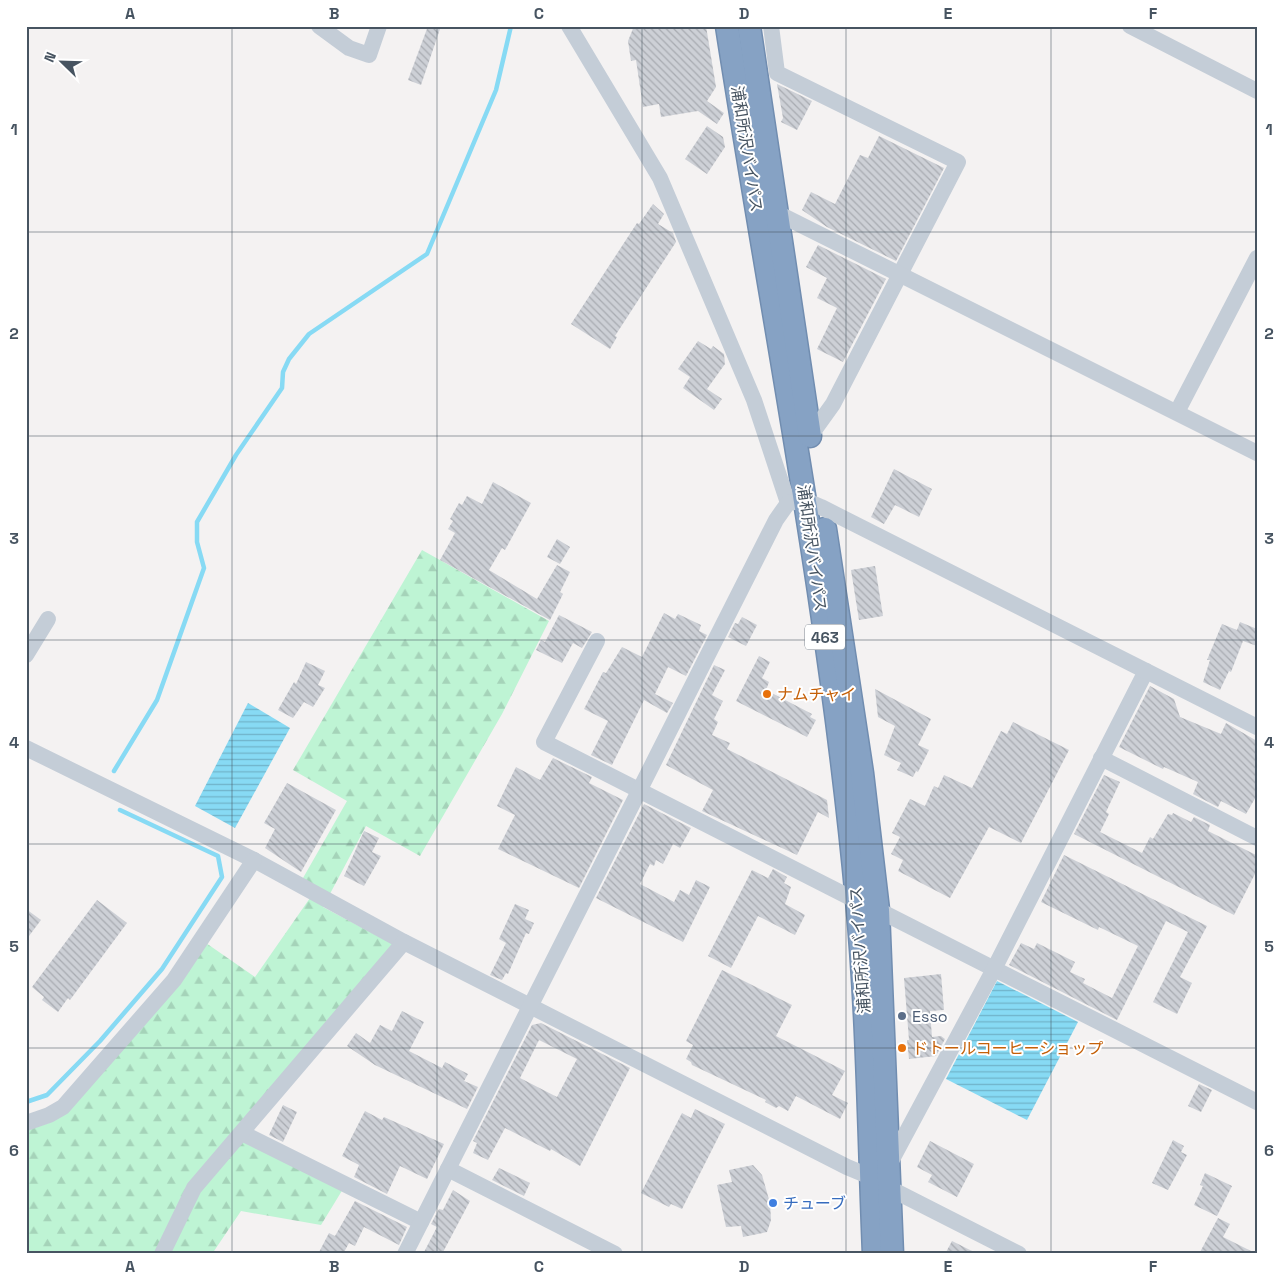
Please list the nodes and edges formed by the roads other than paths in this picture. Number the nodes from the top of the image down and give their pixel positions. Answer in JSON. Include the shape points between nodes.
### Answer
{"nodes":[{"id":1,"x":319,"y":26,"type":"edge"},
{"id":2,"x":379,"y":26,"type":"edge"},
{"id":3,"x":569,"y":26,"type":"edge"},
{"id":4,"x":727,"y":26,"type":"edge"},
{"id":5,"x":765,"y":26,"type":"edge"},
{"id":6,"x":771,"y":26,"type":"edge"},
{"id":7,"x":1130,"y":26,"type":"edge"},
{"id":8,"x":750,"y":36,"type":"edge"},
{"id":9,"x":1257,"y":92,"type":"edge"},
{"id":10,"x":777,"y":213,"type":"junction"},
{"id":11,"x":1257,"y":258,"type":"edge"},
{"id":12,"x":901,"y":273,"type":"junction"},
{"id":13,"x":1177,"y":412,"type":"junction"},
{"id":14,"x":810,"y":436,"type":"junction"},
{"id":15,"x":1257,"y":453,"type":"edge"},
{"id":16,"x":805,"y":503,"type":"junction"},
{"id":17,"x":48,"y":619,"type":"dead end"},
{"id":18,"x":597,"y":641,"type":"dead end"},
{"id":19,"x":26,"y":655,"type":"edge"},
{"id":20,"x":1146,"y":671,"type":"junction"},
{"id":21,"x":1257,"y":727,"type":"edge"},
{"id":22,"x":26,"y":748,"type":"edge"},
{"id":23,"x":1101,"y":758,"type":"junction"},
{"id":24,"x":640,"y":791,"type":"junction"},
{"id":25,"x":1257,"y":838,"type":"edge"},
{"id":26,"x":254,"y":860,"type":"junction"},
{"id":27,"x":857,"y":901,"type":"junction"},
{"id":28,"x":878,"y":910,"type":"junction"},
{"id":29,"x":404,"y":942,"type":"junction"},
{"id":30,"x":994,"y":969,"type":"junction"},
{"id":31,"x":531,"y":1007,"type":"junction"},
{"id":32,"x":1257,"y":1102,"type":"edge"},
{"id":33,"x":26,"y":1123,"type":"edge"},
{"id":34,"x":242,"y":1133,"type":"junction"},
{"id":35,"x":448,"y":1170,"type":"junction"},
{"id":36,"x":883,"y":1177,"type":"junction"},
{"id":37,"x":421,"y":1222,"type":"junction"},
{"id":38,"x":162,"y":1254,"type":"edge"},
{"id":39,"x":405,"y":1254,"type":"edge"},
{"id":40,"x":615,"y":1254,"type":"edge"},
{"id":41,"x":874,"y":1254,"type":"edge"},
{"id":42,"x":892,"y":1254,"type":"edge"},
{"id":43,"x":1019,"y":1254,"type":"edge"}],
"edges":[{"from":1,"to":2,"type":"street","via":[[349,48],[369,55]]},
{"from":3,"to":16,"type":"street","via":[[660,178],[754,400]]},
{"from":4,"to":16,"type":"highway","name":"浦和所沢バイパス","number":"463"},
{"from":5,"to":8,"type":"street"},
{"from":6,"to":12,"type":"street","via":[[777,73],[958,162]]},
{"from":7,"to":9,"type":"street"},
{"from":8,"to":10,"type":"highway","name":"浦和所沢バイパス","number":"463"},
{"from":10,"to":12,"type":"street"},
{"from":10,"to":14,"type":"highway","name":"浦和所沢バイパス","number":"463"},
{"from":11,"to":13,"type":"street"},
{"from":12,"to":13,"type":"street"},
{"from":12,"to":14,"type":"street","via":[[833,404]]},
{"from":13,"to":15,"type":"street"},
{"from":14,"to":16,"type":"highway","name":"浦和所沢バイパス","number":"463"},
{"from":16,"to":20,"type":"street"},
{"from":16,"to":24,"type":"street","via":[[776,520]]},
{"from":16,"to":27,"type":"highway","name":"浦和所沢バイパス","number":"463","via":[[839,740]]},
{"from":16,"to":28,"type":"highway","name":"浦和所沢バイパス","number":"463","via":[[862,773]]},
{"from":17,"to":19,"type":"street"},
{"from":18,"to":24,"type":"street","via":[[544,742]]},
{"from":20,"to":21,"type":"street"},
{"from":20,"to":23,"type":"street"},
{"from":22,"to":26,"type":"street"},
{"from":23,"to":25,"type":"street"},
{"from":23,"to":30,"type":"street"},
{"from":24,"to":27,"type":"street"},
{"from":24,"to":31,"type":"street"},
{"from":26,"to":29,"type":"street"},
{"from":26,"to":33,"type":"street","via":[[174,980],[63,1107]]},
{"from":27,"to":36,"type":"highway","name":"浦和所沢バイパス","number":"463","via":[[866,1028]]},
{"from":28,"to":30,"type":"street"},
{"from":28,"to":36,"type":"highway","name":"浦和所沢バイパス","number":"463"},
{"from":29,"to":31,"type":"street"},
{"from":29,"to":34,"type":"street"},
{"from":30,"to":32,"type":"street"},
{"from":30,"to":36,"type":"street"},
{"from":31,"to":35,"type":"street"},
{"from":31,"to":36,"type":"street","via":[[847,1167]]},
{"from":34,"to":37,"type":"street"},
{"from":34,"to":38,"type":"street","via":[[194,1188]]},
{"from":35,"to":37,"type":"street"},
{"from":35,"to":40,"type":"street"},
{"from":36,"to":41,"type":"highway","name":"浦和所沢バイパス","number":"463"},
{"from":36,"to":42,"type":"highway","name":"浦和所沢バイパス","number":"463"},
{"from":36,"to":43,"type":"street"},
{"from":37,"to":39,"type":"street"}]}
